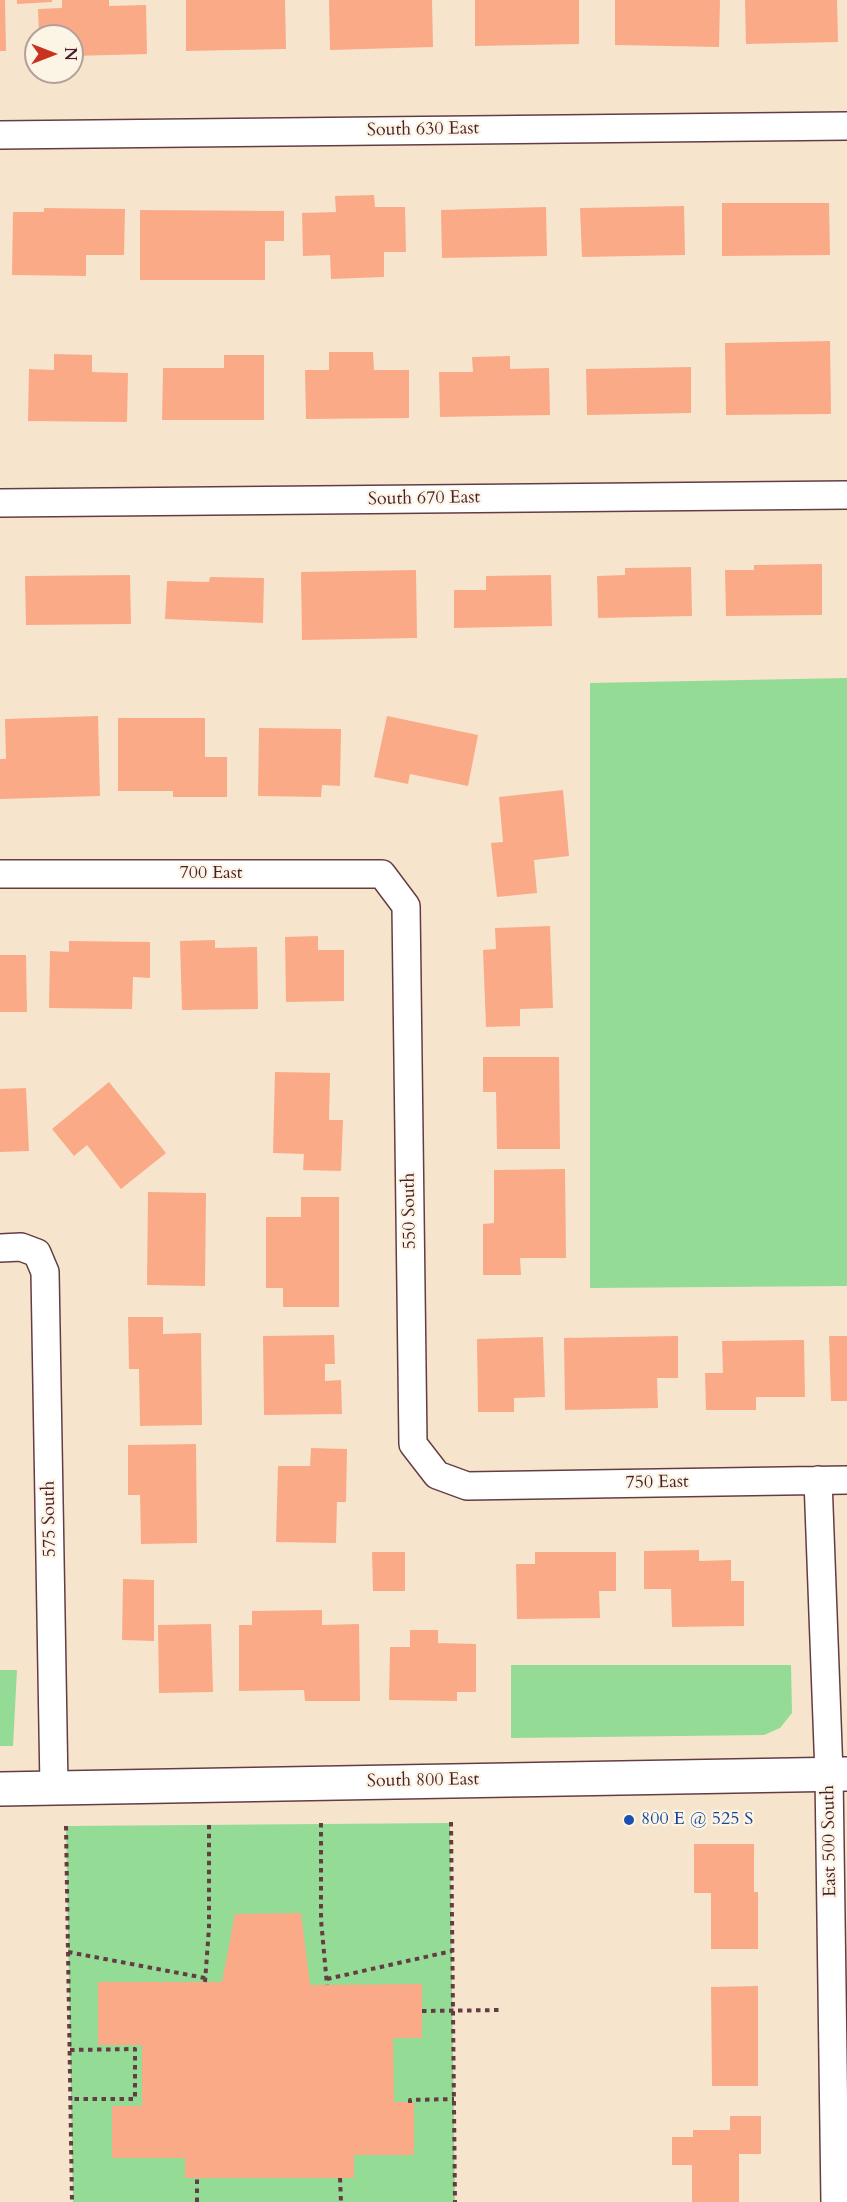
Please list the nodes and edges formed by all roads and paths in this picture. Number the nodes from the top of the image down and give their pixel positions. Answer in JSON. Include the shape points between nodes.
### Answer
{"nodes":[{"id":1,"x":847,"y":126,"type":"edge"},
{"id":2,"x":0,"y":135,"type":"edge"},
{"id":3,"x":847,"y":495,"type":"edge"},
{"id":4,"x":0,"y":503,"type":"edge"},
{"id":5,"x":0,"y":874,"type":"edge"},
{"id":6,"x":406,"y":906,"type":"joint"},
{"id":7,"x":0,"y":1248,"type":"edge"},
{"id":8,"x":818,"y":1480,"type":"junction"},
{"id":9,"x":847,"y":1480,"type":"edge"},
{"id":10,"x":467,"y":1486,"type":"joint"},
{"id":11,"x":838,"y":1774,"type":"edge"},
{"id":12,"x":54,"y":1787,"type":"junction"},
{"id":13,"x":0,"y":1789,"type":"edge"},
{"id":14,"x":451,"y":1822,"type":"dead end"},
{"id":15,"x":321,"y":1824,"type":"dead end"},
{"id":16,"x":209,"y":1825,"type":"dead end"},
{"id":17,"x":66,"y":1826,"type":"dead end"},
{"id":18,"x":452,"y":1951,"type":"junction"},
{"id":19,"x":68,"y":1952,"type":"junction"},
{"id":20,"x":327,"y":1979,"type":"junction"},
{"id":21,"x":327,"y":1985,"type":"dead end"},
{"id":22,"x":503,"y":2010,"type":"dead end"},
{"id":23,"x":422,"y":2011,"type":"dead end"},
{"id":24,"x":453,"y":2011,"type":"junction"},
{"id":25,"x":70,"y":2050,"type":"junction"},
{"id":26,"x":70,"y":2099,"type":"junction"},
{"id":27,"x":454,"y":2099,"type":"junction"},
{"id":28,"x":410,"y":2103,"type":"dead end"},
{"id":29,"x":197,"y":2178,"type":"dead end"},
{"id":30,"x":340,"y":2178,"type":"dead end"},
{"id":31,"x":72,"y":2202,"type":"edge"},
{"id":32,"x":197,"y":2202,"type":"edge"},
{"id":33,"x":341,"y":2202,"type":"edge"},
{"id":34,"x":455,"y":2202,"type":"edge"},
{"id":35,"x":835,"y":2202,"type":"edge"}],
"edges":[{"from":1,"to":2,"type":"street","name":"South 630 East"},
{"from":3,"to":4,"type":"street","name":"South 670 East"},
{"from":5,"to":6,"type":"street","name":"700 East","via":[[382,874]]},
{"from":6,"to":10,"type":"street","name":"550 South","via":[[413,1444],[437,1475]]},
{"from":7,"to":12,"type":"street","name":"575 South","via":[[21,1247],[37,1253],[45,1272]]},
{"from":8,"to":9,"type":"street","name":"750 East"},
{"from":8,"to":10,"type":"street","name":"750 East"},
{"from":8,"to":11,"type":"street","name":"East 500 South"},
{"from":11,"to":12,"type":"main road","name":"South 800 East"},
{"from":11,"to":35,"type":"street","name":"East 500 South"},
{"from":12,"to":13,"type":"main road","name":"South 800 East"},
{"from":14,"to":18,"type":"path"},
{"from":15,"to":20,"type":"path","via":[[321,1920]]},
{"from":16,"to":19,"type":"path","via":[[205,1980]]},
{"from":17,"to":19,"type":"path"},
{"from":18,"to":20,"type":"path"},
{"from":18,"to":24,"type":"path"},
{"from":19,"to":25,"type":"path"},
{"from":20,"to":21,"type":"path"},
{"from":22,"to":24,"type":"path"},
{"from":23,"to":24,"type":"path"},
{"from":24,"to":27,"type":"path"},
{"from":25,"to":26,"type":"path"},
{"from":25,"to":26,"type":"path","via":[[135,2049],[135,2099]]},
{"from":26,"to":31,"type":"path"},
{"from":27,"to":28,"type":"path"},
{"from":27,"to":34,"type":"path"},
{"from":29,"to":32,"type":"path"},
{"from":30,"to":33,"type":"path"}]}
